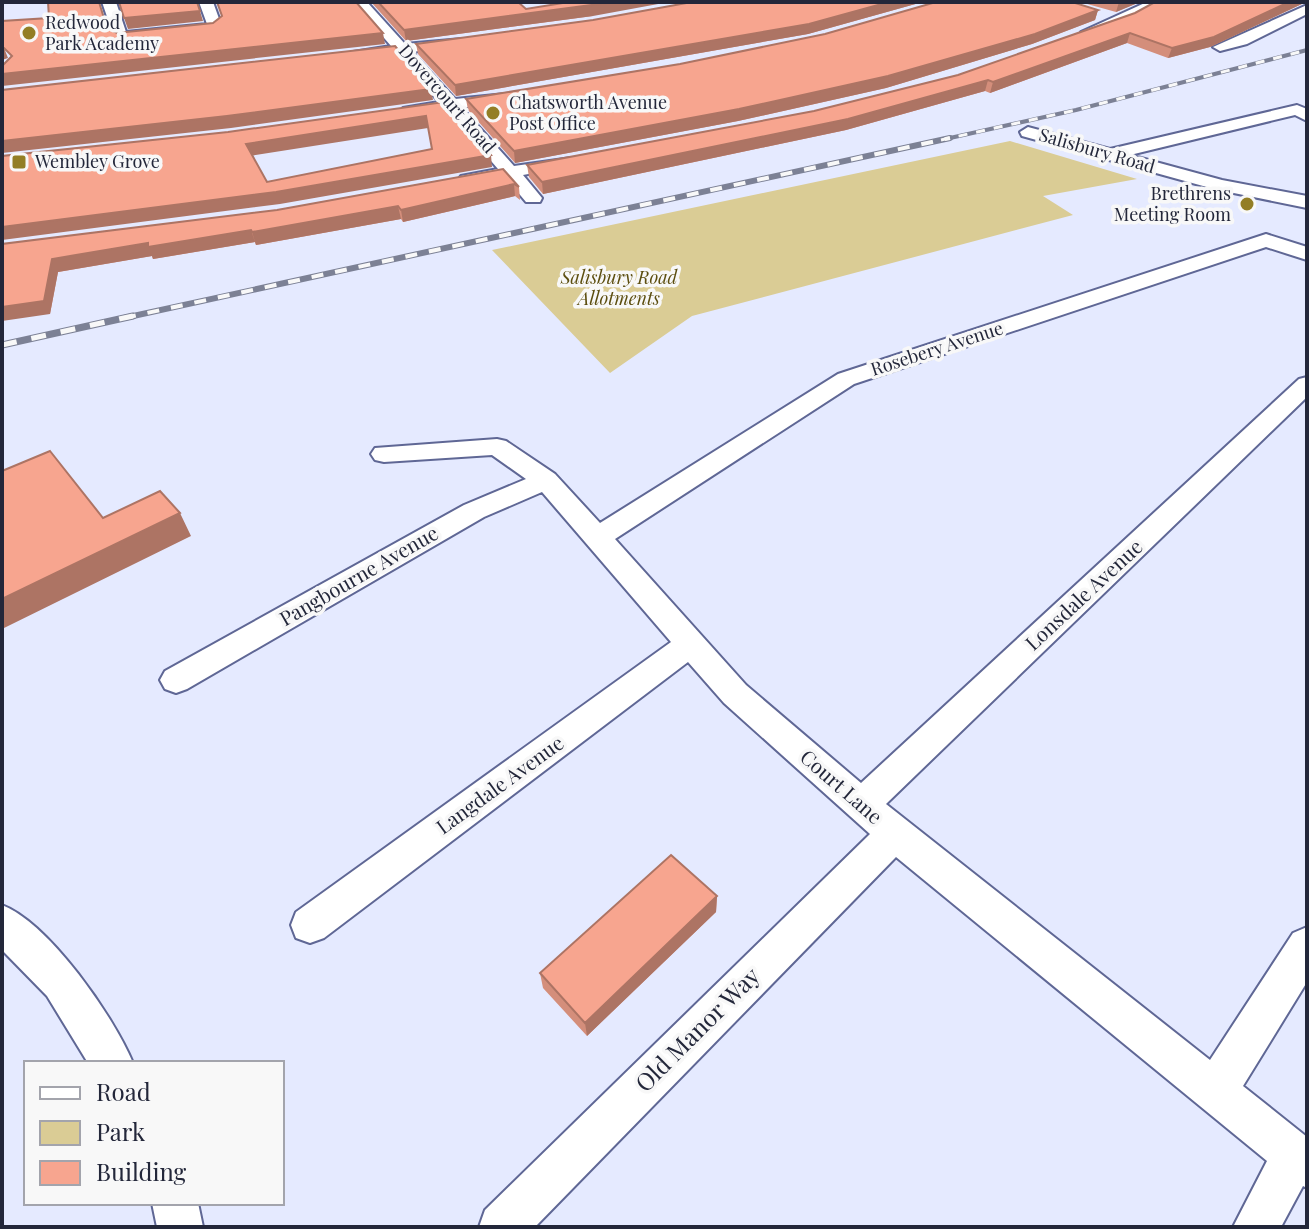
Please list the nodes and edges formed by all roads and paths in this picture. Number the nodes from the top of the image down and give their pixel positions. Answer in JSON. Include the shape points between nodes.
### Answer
{"nodes":[{"id":1,"x":109,"y":2,"type":"edge"},
{"id":2,"x":206,"y":2,"type":"edge"},
{"id":3,"x":360,"y":2,"type":"edge"},
{"id":4,"x":1158,"y":2,"type":"edge"},
{"id":5,"x":1307,"y":9,"type":"edge"},
{"id":6,"x":1093,"y":13,"type":"edge"},
{"id":7,"x":1119,"y":20,"type":"junction"},
{"id":8,"x":476,"y":39,"type":"edge"},
{"id":9,"x":1069,"y":40,"type":"edge"},
{"id":10,"x":1220,"y":47,"type":"edge"},
{"id":11,"x":402,"y":49,"type":"junction"},
{"id":12,"x":341,"y":57,"type":"edge"},
{"id":13,"x":526,"y":93,"type":"edge"},
{"id":14,"x":450,"y":105,"type":"junction"},
{"id":15,"x":388,"y":114,"type":"edge"},
{"id":16,"x":1307,"y":116,"type":"edge"},
{"id":17,"x":1028,"y":132,"type":"dead end"},
{"id":18,"x":1108,"y":154,"type":"junction"},
{"id":19,"x":587,"y":158,"type":"edge"},
{"id":20,"x":511,"y":172,"type":"junction"},
{"id":21,"x":450,"y":183,"type":"edge"},
{"id":22,"x":533,"y":198,"type":"dead end"},
{"id":23,"x":1307,"y":202,"type":"edge"},
{"id":24,"x":1307,"y":254,"type":"edge"},
{"id":25,"x":1307,"y":384,"type":"edge"},
{"id":26,"x":384,"y":454,"type":"dead end"},
{"id":27,"x":546,"y":480,"type":"junction"},
{"id":28,"x":598,"y":537,"type":"junction"},
{"id":29,"x":689,"y":645,"type":"junction"},
{"id":30,"x":176,"y":680,"type":"dead end"},
{"id":31,"x":861,"y":806,"type":"junction"},
{"id":32,"x":895,"y":834,"type":"junction"},
{"id":33,"x":2,"y":923,"type":"edge"},
{"id":34,"x":310,"y":925,"type":"dead end"},
{"id":35,"x":1307,"y":946,"type":"edge"},
{"id":36,"x":111,"y":1061,"type":"edge"},
{"id":37,"x":1214,"y":1092,"type":"junction"},
{"id":38,"x":1301,"y":1160,"type":"edge"},
{"id":39,"x":175,"y":1205,"type":"edge"},
{"id":40,"x":180,"y":1227,"type":"edge"},
{"id":41,"x":502,"y":1227,"type":"edge"},
{"id":42,"x":1256,"y":1227,"type":"edge"}],
"edges":[{"from":1,"to":2,"type":"street","via":[[121,37],[215,27]]},
{"from":3,"to":11,"type":"street","name":"Dovercourt Road"},
{"from":4,"to":7,"type":"street"},
{"from":5,"to":10,"type":"street"},
{"from":6,"to":7,"type":"street"},
{"from":7,"to":9,"type":"street"},
{"from":8,"to":11,"type":"street"},
{"from":11,"to":12,"type":"street"},
{"from":11,"to":14,"type":"street","name":"Dovercourt Road"},
{"from":13,"to":14,"type":"street"},
{"from":14,"to":15,"type":"street"},
{"from":14,"to":20,"type":"street","name":"Dovercourt Road"},
{"from":16,"to":18,"type":"street","via":[[1297,110]]},
{"from":17,"to":18,"type":"street","name":"Salisbury Road"},
{"from":18,"to":23,"type":"street","name":"Salisbury Road"},
{"from":19,"to":20,"type":"street"},
{"from":20,"to":21,"type":"street"},
{"from":20,"to":22,"type":"street","name":"Dovercourt Road"},
{"from":24,"to":28,"type":"street","name":"Rosebery Avenue","via":[[1266,240],[846,379]]},
{"from":25,"to":31,"type":"street","name":"Lonsdale Avenue"},
{"from":26,"to":27,"type":"street","name":"Court Lane","via":[[497,447]]},
{"from":27,"to":28,"type":"street","name":"Court Lane"},
{"from":27,"to":30,"type":"street","name":"Pangbourne Avenue","via":[[474,511]]},
{"from":28,"to":29,"type":"street","name":"Court Lane"},
{"from":29,"to":31,"type":"street","name":"Court Lane","via":[[735,694]]},
{"from":29,"to":34,"type":"street","name":"Langdale Avenue"},
{"from":31,"to":32,"type":"street","name":"Court Lane"},
{"from":32,"to":37,"type":"street","name":"Court Lane"},
{"from":32,"to":41,"type":"street","name":"Old Manor Way"},
{"from":33,"to":36,"type":"street","via":[[61,982]]},
{"from":35,"to":37,"type":"street"},
{"from":37,"to":38,"type":"street","name":"Court Lane"},
{"from":38,"to":42,"type":"street"},
{"from":39,"to":40,"type":"street"}]}
